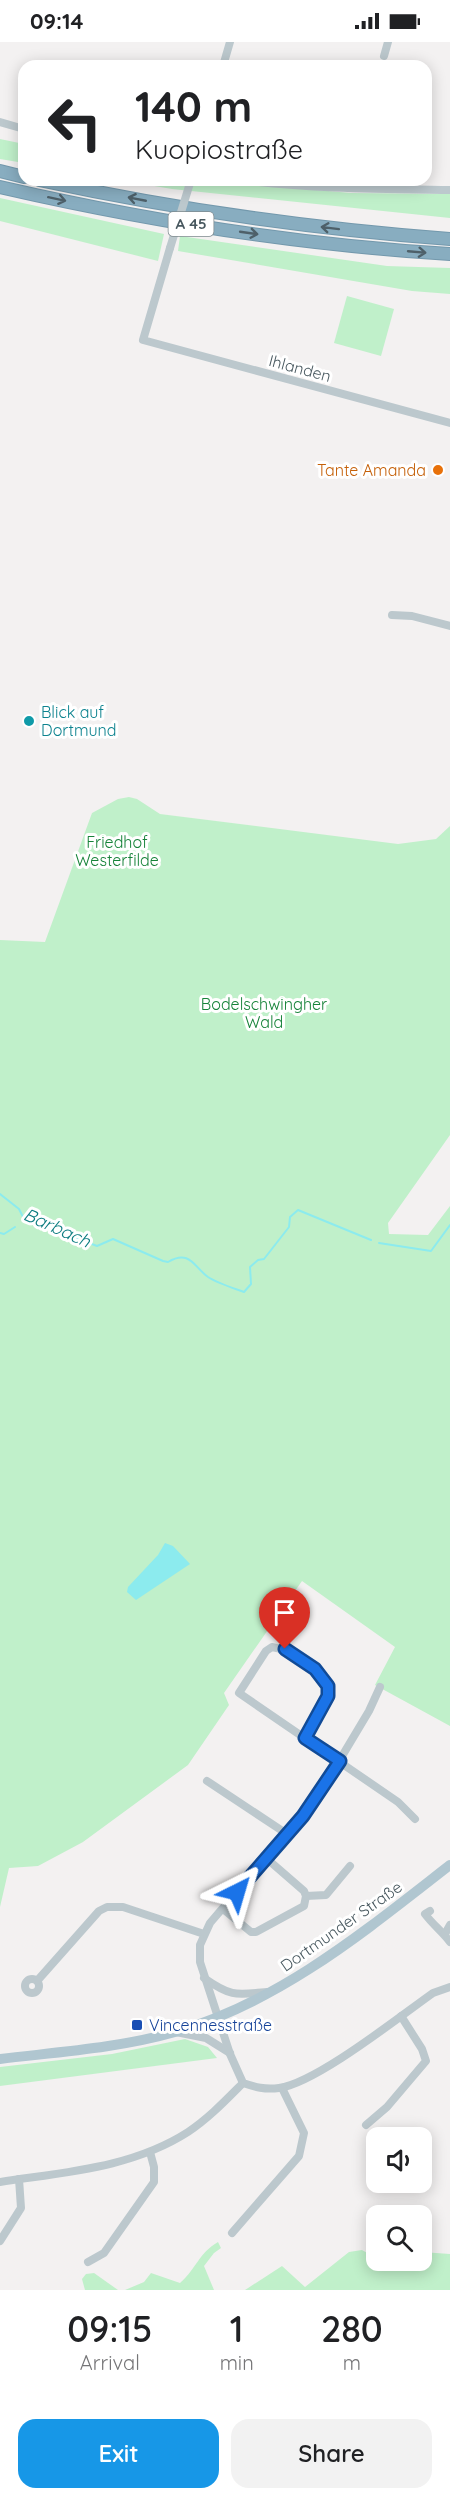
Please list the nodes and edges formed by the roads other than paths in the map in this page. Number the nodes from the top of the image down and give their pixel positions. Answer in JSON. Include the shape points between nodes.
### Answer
{"nodes":[{"id":1,"x":230,"y":42,"type":"edge"},
{"id":2,"x":388,"y":42,"type":"edge"},
{"id":3,"x":384,"y":56,"type":"dead end"},
{"id":4,"x":225,"y":60,"type":"edge"},
{"id":5,"x":0,"y":122,"type":"edge"},
{"id":6,"x":18,"y":127,"type":"edge"},
{"id":7,"x":0,"y":171,"type":"edge"},
{"id":8,"x":18,"y":176,"type":"edge"},
{"id":9,"x":69,"y":186,"type":"edge"},
{"id":10,"x":189,"y":186,"type":"edge"},
{"id":11,"x":289,"y":186,"type":"edge"},
{"id":12,"x":0,"y":187,"type":"edge"},
{"id":13,"x":450,"y":190,"type":"edge"},
{"id":14,"x":450,"y":239,"type":"edge"},
{"id":15,"x":450,"y":254,"type":"edge"},
{"id":16,"x":450,"y":423,"type":"edge"},
{"id":17,"x":392,"y":615,"type":"dead end"},
{"id":18,"x":450,"y":626,"type":"edge"},
{"id":19,"x":380,"y":1687,"type":"dead end"},
{"id":20,"x":305,"y":1738,"type":"junction"},
{"id":21,"x":340,"y":1761,"type":"junction"},
{"id":22,"x":207,"y":1781,"type":"dead end"},
{"id":23,"x":415,"y":1819,"type":"dead end"},
{"id":24,"x":288,"y":1834,"type":"junction"},
{"id":25,"x":266,"y":1858,"type":"junction"},
{"id":26,"x":450,"y":1865,"type":"edge"},
{"id":27,"x":350,"y":1866,"type":"dead end"},
{"id":28,"x":306,"y":1896,"type":"junction"},
{"id":29,"x":223,"y":1909,"type":"junction"},
{"id":30,"x":430,"y":1911,"type":"dead end"},
{"id":31,"x":450,"y":1925,"type":"edge"},
{"id":32,"x":204,"y":1934,"type":"junction"},
{"id":33,"x":447,"y":1938,"type":"edge"},
{"id":34,"x":204,"y":1978,"type":"junction"},
{"id":35,"x":37,"y":1981,"type":"dead end"},
{"id":36,"x":450,"y":1987,"type":"edge"},
{"id":37,"x":271,"y":1992,"type":"junction"},
{"id":38,"x":217,"y":2016,"type":"junction"},
{"id":39,"x":401,"y":2016,"type":"junction"},
{"id":40,"x":176,"y":2032,"type":"junction"},
{"id":41,"x":230,"y":2054,"type":"junction"},
{"id":42,"x":0,"y":2059,"type":"edge"},
{"id":43,"x":243,"y":2083,"type":"junction"},
{"id":44,"x":282,"y":2088,"type":"junction"},
{"id":45,"x":366,"y":2126,"type":"dead end"},
{"id":46,"x":150,"y":2151,"type":"junction"},
{"id":47,"x":19,"y":2179,"type":"junction"},
{"id":48,"x":0,"y":2182,"type":"edge"},
{"id":49,"x":232,"y":2233,"type":"dead end"},
{"id":50,"x":0,"y":2241,"type":"edge"},
{"id":51,"x":88,"y":2262,"type":"dead end"}],
"edges":[{"from":1,"to":4,"type":"street"},
{"from":2,"to":3,"type":"street"},
{"from":5,"to":6,"type":"street"},
{"from":7,"to":8,"type":"highway"},
{"from":14,"to":9,"type":"highway","number":"A 45","one_way":true,"via":[[252,218]]},
{"from":10,"to":16,"type":"street","name":"Ihlanden","bridge":true,"via":[[143,340]]},
{"from":11,"to":13,"type":"street"},
{"from":12,"to":15,"type":"highway","number":"A 45","one_way":true,"via":[[230,230]]},
{"from":17,"to":18,"type":"street"},
{"from":19,"to":21,"type":"street"},
{"from":20,"to":20,"type":"street","via":[[328,1696],[328,1686],[306,1662],[285,1649],[272,1647],[238,1693]]},
{"from":20,"to":21,"type":"street"},
{"from":21,"to":23,"type":"street","via":[[398,1802]]},
{"from":21,"to":24,"type":"street"},
{"from":22,"to":24,"type":"street"},
{"from":24,"to":25,"type":"street"},
{"from":25,"to":28,"type":"street"},
{"from":25,"to":29,"type":"street"},
{"from":26,"to":37,"type":"main road","name":"Dortmunder Straße","via":[[362,1933]]},
{"from":27,"to":28,"type":"street","via":[[326,1895]]},
{"from":28,"to":29,"type":"street","via":[[304,1906],[256,1932],[244,1928]]},
{"from":29,"to":32,"type":"street"},
{"from":30,"to":33,"type":"street","via":[[425,1914]]},
{"from":31,"to":33,"type":"street"},
{"from":32,"to":34,"type":"street","via":[[199,1954]]},
{"from":32,"to":35,"type":"street","via":[[123,1907],[107,1907],[99,1911]]},
{"from":34,"to":37,"type":"street","via":[[228,1993]]},
{"from":34,"to":38,"type":"street"},
{"from":36,"to":39,"type":"street"},
{"from":37,"to":38,"type":"main road","name":"Dortmunder Straße"},
{"from":38,"to":40,"type":"main road","name":"Dortmunder Straße"},
{"from":38,"to":41,"type":"street"},
{"from":39,"to":44,"type":"street","via":[[317,2073]]},
{"from":39,"to":45,"type":"street","via":[[426,2061]]},
{"from":40,"to":41,"type":"street","via":[[206,2038]]},
{"from":40,"to":42,"type":"main road","name":"Dortmunder Straße"},
{"from":41,"to":43,"type":"street"},
{"from":43,"to":44,"type":"street","via":[[262,2089]]},
{"from":43,"to":46,"type":"street","via":[[189,2132]]},
{"from":44,"to":49,"type":"street","via":[[304,2133],[299,2156]]},
{"from":46,"to":47,"type":"street","via":[[94,2168]]},
{"from":46,"to":51,"type":"street","via":[[154,2182],[104,2253]]},
{"from":47,"to":48,"type":"street"},
{"from":47,"to":50,"type":"street","via":[[21,2208]]}]}
